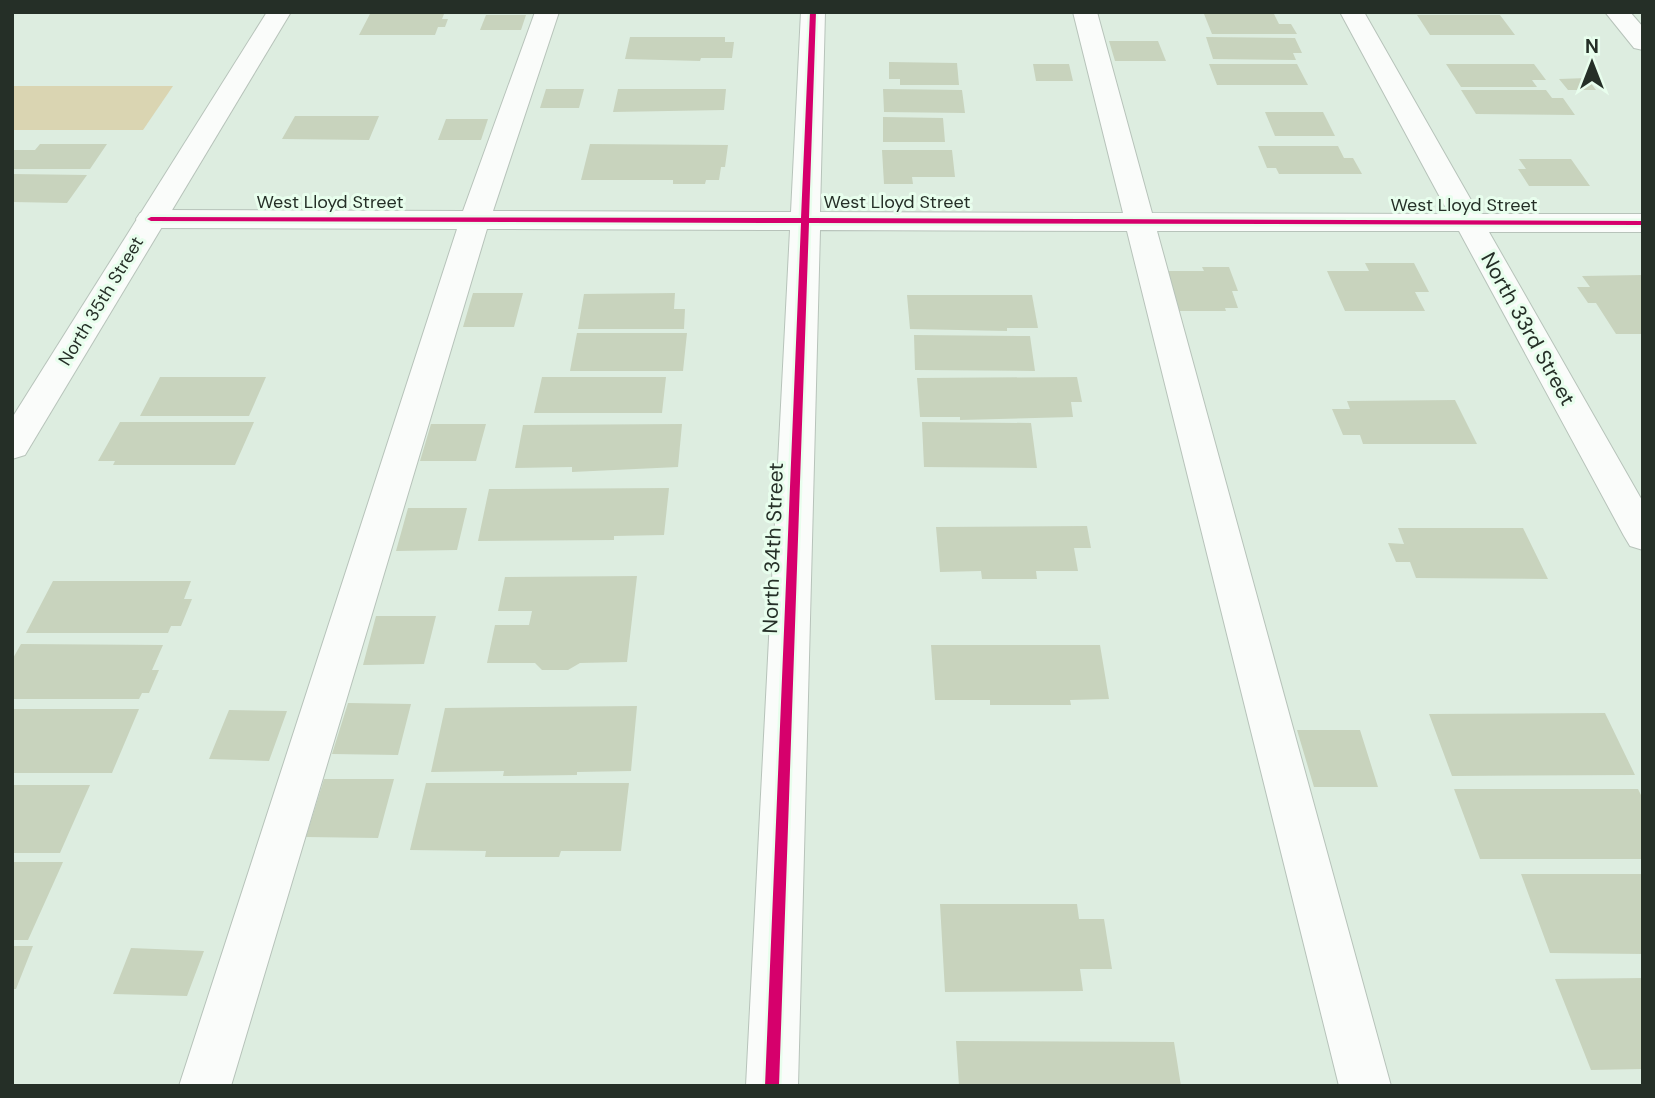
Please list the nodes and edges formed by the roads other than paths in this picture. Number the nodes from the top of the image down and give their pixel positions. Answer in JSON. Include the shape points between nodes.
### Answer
{"nodes":[{"id":1,"x":279,"y":12,"type":"edge"},
{"id":2,"x":547,"y":12,"type":"edge"},
{"id":3,"x":813,"y":12,"type":"edge"},
{"id":4,"x":1085,"y":12,"type":"edge"},
{"id":5,"x":1352,"y":12,"type":"edge"},
{"id":6,"x":1617,"y":12,"type":"edge"},
{"id":7,"x":1643,"y":43,"type":"edge"},
{"id":8,"x":151,"y":219,"type":"junction"},
{"id":9,"x":475,"y":219,"type":"junction"},
{"id":10,"x":804,"y":219,"type":"junction"},
{"id":11,"x":1138,"y":220,"type":"junction"},
{"id":12,"x":1468,"y":223,"type":"junction"},
{"id":13,"x":1643,"y":223,"type":"edge"},
{"id":14,"x":16,"y":436,"type":"edge"},
{"id":15,"x":1643,"y":536,"type":"edge"},
{"id":16,"x":205,"y":1086,"type":"edge"},
{"id":17,"x":772,"y":1086,"type":"edge"},
{"id":18,"x":1365,"y":1086,"type":"edge"}],
"edges":[{"from":1,"to":8,"type":"street","name":"North 35th Street"},
{"from":2,"to":9,"type":"street"},
{"from":3,"to":10,"type":"street","name":"North 34th Street"},
{"from":4,"to":11,"type":"street"},
{"from":5,"to":12,"type":"street","name":"North 33rd Street"},
{"from":6,"to":7,"type":"street"},
{"from":8,"to":9,"type":"street","name":"West Lloyd Street"},
{"from":8,"to":14,"type":"street","name":"North 35th Street"},
{"from":9,"to":10,"type":"street","name":"West Lloyd Street"},
{"from":9,"to":16,"type":"street"},
{"from":10,"to":11,"type":"street","name":"West Lloyd Street"},
{"from":10,"to":17,"type":"street","name":"North 34th Street"},
{"from":11,"to":12,"type":"street","name":"West Lloyd Street"},
{"from":11,"to":18,"type":"street"},
{"from":12,"to":13,"type":"street","name":"West Lloyd Street"},
{"from":12,"to":15,"type":"street","name":"North 33rd Street"}]}
